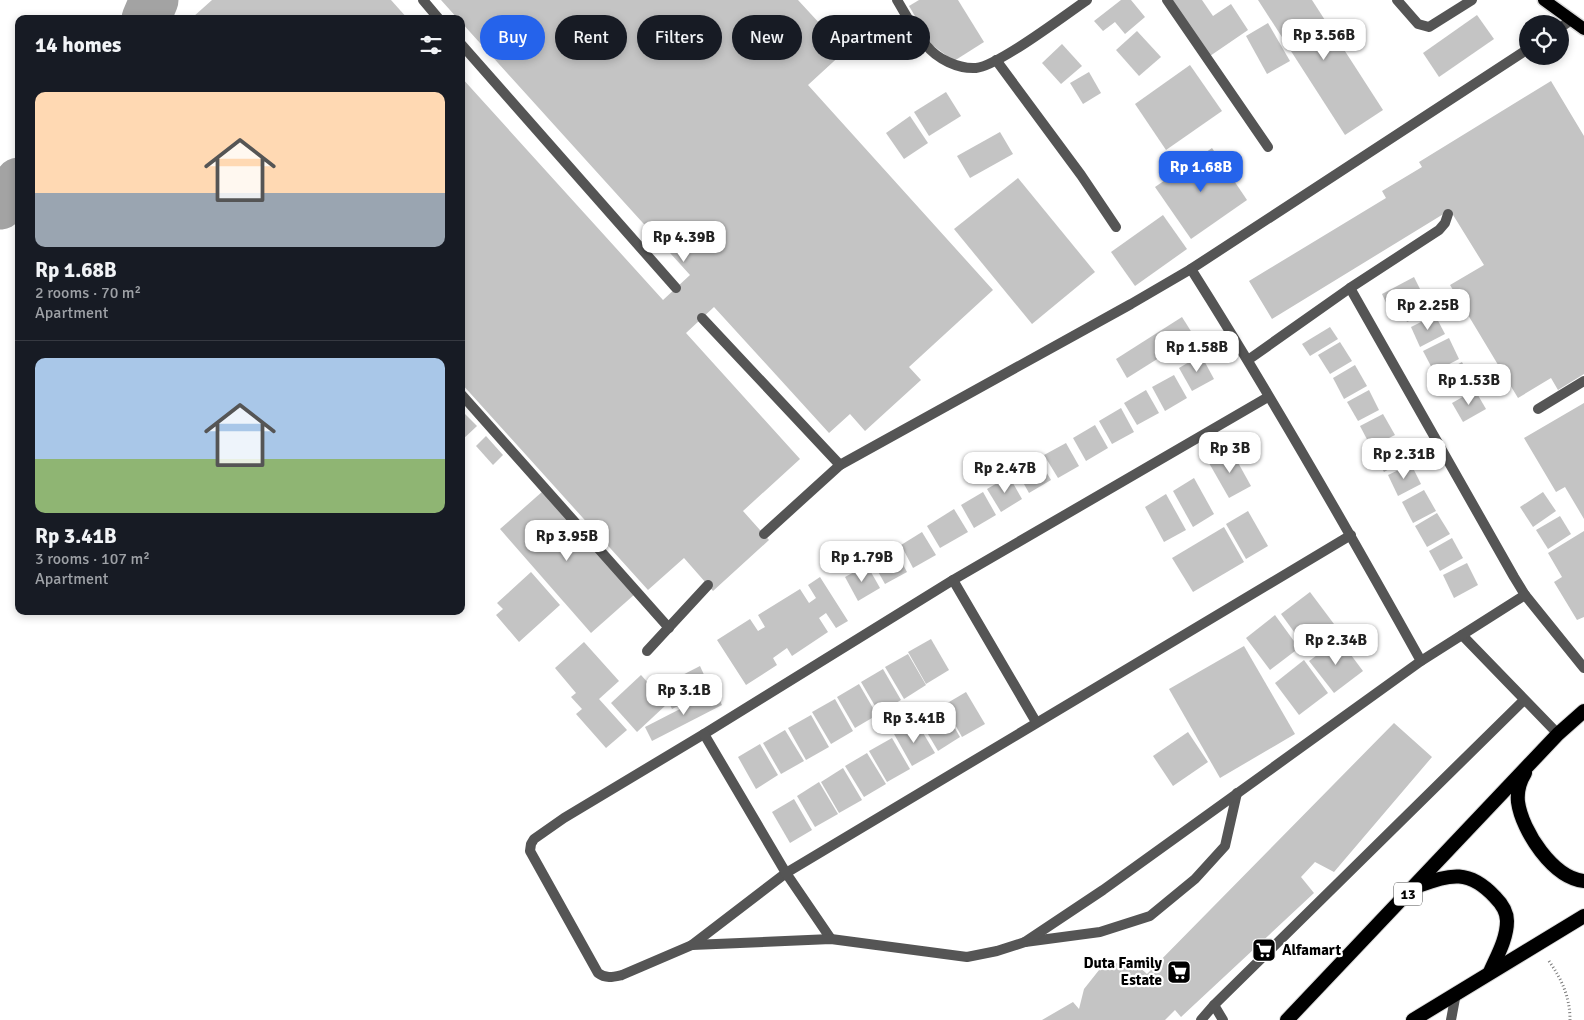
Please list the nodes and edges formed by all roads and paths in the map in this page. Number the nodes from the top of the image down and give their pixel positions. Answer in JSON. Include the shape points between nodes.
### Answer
{"nodes":[{"id":1,"x":423,"y":0,"type":"edge"},
{"id":2,"x":897,"y":0,"type":"edge"},
{"id":3,"x":1087,"y":0,"type":"edge"},
{"id":4,"x":1167,"y":0,"type":"edge"},
{"id":5,"x":1397,"y":0,"type":"edge"},
{"id":6,"x":1472,"y":0,"type":"edge"},
{"id":7,"x":1544,"y":0,"type":"edge"},
{"id":8,"x":436,"y":15,"type":"edge"},
{"id":9,"x":1571,"y":20,"type":"joint"},
{"id":10,"x":1584,"y":29,"type":"edge"},
{"id":11,"x":465,"y":49,"type":"edge"},
{"id":12,"x":1519,"y":55,"type":"edge"},
{"id":13,"x":996,"y":60,"type":"junction"},
{"id":14,"x":1268,"y":147,"type":"dead end"},
{"id":15,"x":1448,"y":214,"type":"dead end"},
{"id":16,"x":1116,"y":227,"type":"dead end"},
{"id":17,"x":1191,"y":269,"type":"junction"},
{"id":18,"x":676,"y":288,"type":"dead end"},
{"id":19,"x":1350,"y":288,"type":"junction"},
{"id":20,"x":702,"y":318,"type":"dead end"},
{"id":21,"x":1248,"y":360,"type":"junction"},
{"id":22,"x":1584,"y":381,"type":"edge"},
{"id":23,"x":1268,"y":397,"type":"junction"},
{"id":24,"x":465,"y":398,"type":"edge"},
{"id":25,"x":1538,"y":409,"type":"dead end"},
{"id":26,"x":840,"y":465,"type":"junction"},
{"id":27,"x":764,"y":534,"type":"dead end"},
{"id":28,"x":1351,"y":535,"type":"junction"},
{"id":29,"x":953,"y":580,"type":"junction"},
{"id":30,"x":708,"y":585,"type":"dead end"},
{"id":31,"x":1525,"y":595,"type":"junction"},
{"id":32,"x":669,"y":628,"type":"junction"},
{"id":33,"x":1462,"y":635,"type":"junction"},
{"id":34,"x":647,"y":650,"type":"dead end"},
{"id":35,"x":1421,"y":661,"type":"junction"},
{"id":36,"x":1584,"y":668,"type":"edge"},
{"id":37,"x":1524,"y":700,"type":"junction"},
{"id":38,"x":1584,"y":711,"type":"edge"},
{"id":39,"x":1036,"y":722,"type":"junction"},
{"id":40,"x":704,"y":734,"type":"junction"},
{"id":41,"x":1558,"y":734,"type":"junction"},
{"id":42,"x":1528,"y":766,"type":"junction"},
{"id":43,"x":1237,"y":793,"type":"junction"},
{"id":44,"x":786,"y":873,"type":"junction"},
{"id":45,"x":1584,"y":881,"type":"edge"},
{"id":46,"x":1415,"y":887,"type":"junction"},
{"id":47,"x":1584,"y":916,"type":"edge"},
{"id":48,"x":831,"y":939,"type":"junction"},
{"id":49,"x":1025,"y":942,"type":"junction"},
{"id":50,"x":1537,"y":944,"type":"junction"},
{"id":51,"x":692,"y":945,"type":"junction"},
{"id":52,"x":1490,"y":972,"type":"junction"},
{"id":53,"x":1456,"y":993,"type":"junction"},
{"id":54,"x":1214,"y":1005,"type":"junction"},
{"id":55,"x":1201,"y":1020,"type":"edge"},
{"id":56,"x":1223,"y":1020,"type":"edge"},
{"id":57,"x":1288,"y":1020,"type":"edge"},
{"id":58,"x":1413,"y":1020,"type":"edge"},
{"id":59,"x":1451,"y":1020,"type":"edge"},
{"id":60,"x":1570,"y":1020,"type":"edge"}],
"edges":[{"from":1,"to":8,"type":"street"},
{"from":2,"to":13,"type":"street","via":[[926,46],[944,61],[977,68]]},
{"from":3,"to":13,"type":"street"},
{"from":4,"to":14,"type":"street"},
{"from":5,"to":6,"type":"street","via":[[1418,24],[1429,27]]},
{"from":7,"to":9,"type":"main road"},
{"from":9,"to":10,"type":"main road"},
{"from":11,"to":18,"type":"street"},
{"from":12,"to":17,"type":"street"},
{"from":13,"to":16,"type":"street"},
{"from":15,"to":19,"type":"street","via":[[1439,230]]},
{"from":17,"to":21,"type":"street"},
{"from":17,"to":26,"type":"street"},
{"from":19,"to":21,"type":"street"},
{"from":19,"to":31,"type":"street"},
{"from":20,"to":26,"type":"street"},
{"from":21,"to":23,"type":"street"},
{"from":22,"to":25,"type":"street"},
{"from":23,"to":28,"type":"street"},
{"from":23,"to":29,"type":"street"},
{"from":24,"to":32,"type":"street"},
{"from":26,"to":27,"type":"street"},
{"from":28,"to":35,"type":"street"},
{"from":28,"to":39,"type":"street"},
{"from":29,"to":39,"type":"street"},
{"from":29,"to":40,"type":"street"},
{"from":30,"to":32,"type":"street"},
{"from":31,"to":33,"type":"street"},
{"from":31,"to":36,"type":"street"},
{"from":32,"to":34,"type":"street"},
{"from":33,"to":35,"type":"street"},
{"from":33,"to":37,"type":"street"},
{"from":35,"to":43,"type":"street"},
{"from":37,"to":41,"type":"street"},
{"from":37,"to":54,"type":"street"},
{"from":38,"to":41,"type":"highway","number":"13"},
{"from":39,"to":44,"type":"street"},
{"from":40,"to":44,"type":"street"},
{"from":40,"to":51,"type":"street","via":[[564,818],[530,844],[530,851],[598,973],[604,977],[622,975]]},
{"from":41,"to":42,"type":"highway","number":"13"},
{"from":42,"to":45,"type":"highway","via":[[1520,781],[1518,801],[1522,820],[1551,863],[1564,875]]},
{"from":42,"to":46,"type":"highway","number":"13"},
{"from":43,"to":49,"type":"street"},
{"from":43,"to":49,"type":"street","via":[[1225,846],[1196,878],[1150,916],[1100,932]]},
{"from":44,"to":48,"type":"street"},
{"from":44,"to":51,"type":"street"},
{"from":46,"to":52,"type":"highway","via":[[1443,877],[1470,877],[1485,886],[1499,901],[1507,918],[1505,939]]},
{"from":46,"to":57,"type":"highway","number":"13"},
{"from":47,"to":50,"type":"highway"},
{"from":48,"to":49,"type":"street","via":[[967,957]]},
{"from":48,"to":51,"type":"street"},
{"from":50,"to":52,"type":"highway"},
{"from":50,"to":60,"type":"path","via":[[1565,988]]},
{"from":52,"to":53,"type":"highway"},
{"from":53,"to":58,"type":"highway"},
{"from":53,"to":59,"type":"street"},
{"from":54,"to":55,"type":"street"},
{"from":54,"to":56,"type":"street"}]}
